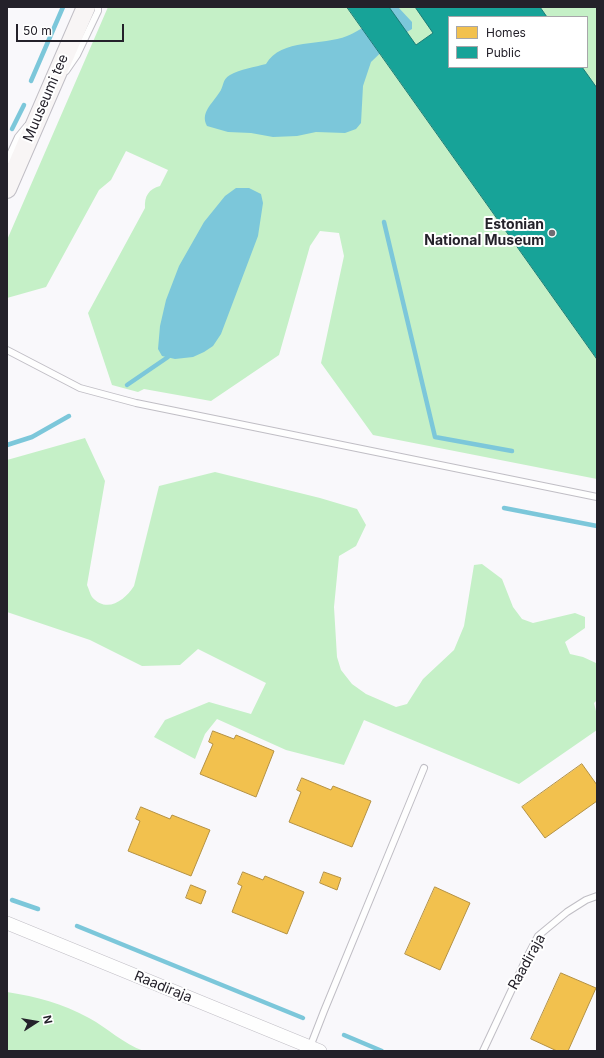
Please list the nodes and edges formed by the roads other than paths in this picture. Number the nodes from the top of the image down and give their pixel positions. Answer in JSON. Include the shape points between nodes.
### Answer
{"nodes":[{"id":1,"x":86,"y":7,"type":"edge"},
{"id":2,"x":98,"y":7,"type":"edge"},
{"id":3,"x":45,"y":101,"type":"junction"},
{"id":4,"x":7,"y":161,"type":"edge"},
{"id":5,"x":7,"y":189,"type":"edge"},
{"id":6,"x":7,"y":350,"type":"edge"},
{"id":7,"x":597,"y":497,"type":"edge"},
{"id":8,"x":424,"y":768,"type":"dead end"},
{"id":9,"x":597,"y":896,"type":"edge"},
{"id":10,"x":7,"y":923,"type":"edge"},
{"id":11,"x":315,"y":1049,"type":"edge"},
{"id":12,"x":483,"y":1051,"type":"edge"}],
"edges":[{"from":1,"to":3,"type":"street","name":"Muuseumi tee"},
{"from":2,"to":3,"type":"lane","via":[[77,55]]},
{"from":3,"to":4,"type":"lane","via":[[18,137]]},
{"from":3,"to":5,"type":"street","name":"Muuseumi tee"},
{"from":6,"to":7,"type":"lane","via":[[80,388],[136,403]]},
{"from":8,"to":11,"type":"lane","via":[[324,1011]]},
{"from":9,"to":12,"type":"lane","name":"Raadiraja","via":[[567,912],[538,936]]},
{"from":10,"to":11,"type":"street","name":"Raadiraja"}]}
